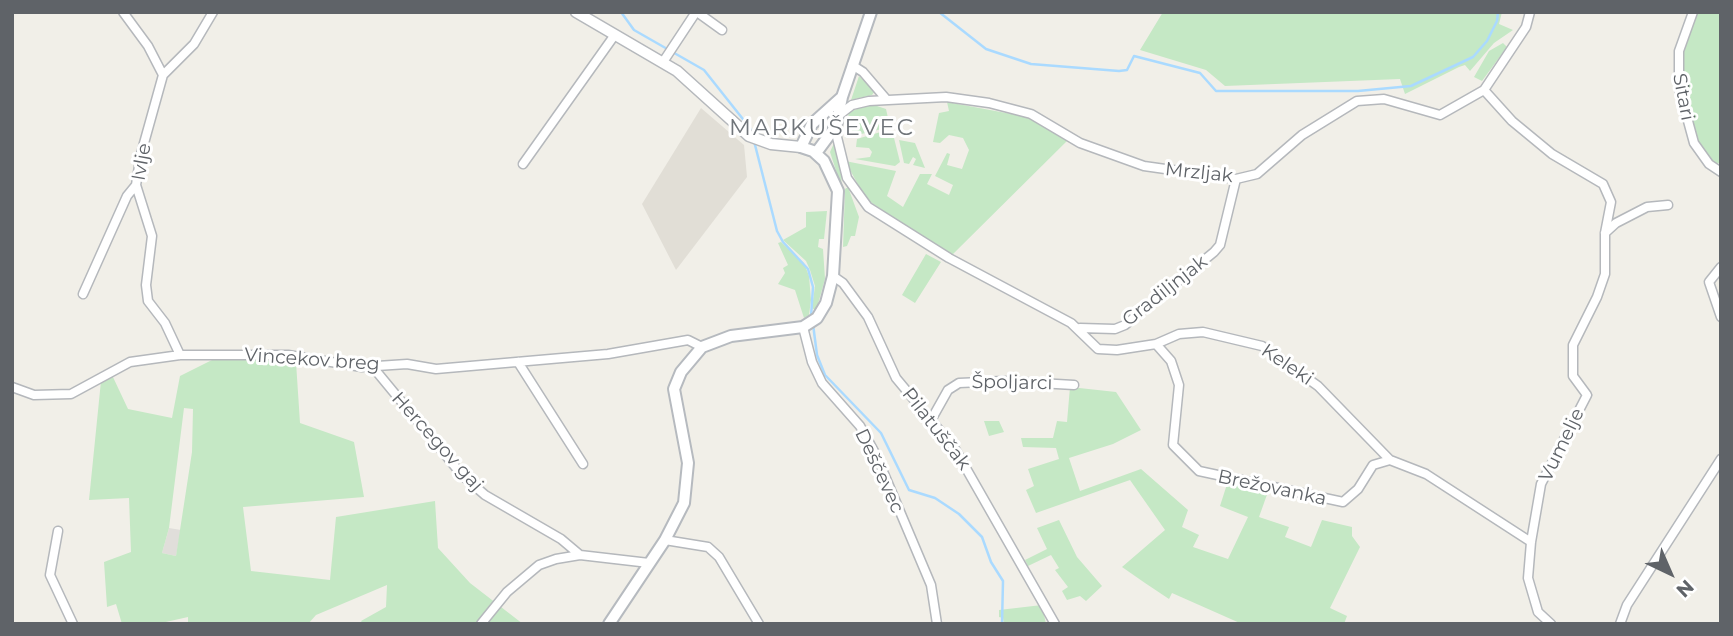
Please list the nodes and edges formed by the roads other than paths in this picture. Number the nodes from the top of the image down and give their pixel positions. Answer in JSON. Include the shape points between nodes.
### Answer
{"nodes":[{"id":1,"x":123,"y":12,"type":"edge"},
{"id":2,"x":214,"y":12,"type":"edge"},
{"id":3,"x":576,"y":12,"type":"edge"},
{"id":4,"x":696,"y":12,"type":"edge"},
{"id":5,"x":871,"y":12,"type":"edge"},
{"id":6,"x":1530,"y":12,"type":"edge"},
{"id":7,"x":1693,"y":12,"type":"edge"},
{"id":8,"x":722,"y":30,"type":"dead end"},
{"id":9,"x":614,"y":36,"type":"junction"},
{"id":10,"x":664,"y":59,"type":"junction"},
{"id":11,"x":852,"y":65,"type":"junction"},
{"id":12,"x":163,"y":75,"type":"junction"},
{"id":13,"x":1484,"y":90,"type":"junction"},
{"id":14,"x":842,"y":97,"type":"junction"},
{"id":15,"x":887,"y":100,"type":"junction"},
{"id":16,"x":822,"y":113,"type":"junction"},
{"id":17,"x":837,"y":123,"type":"junction"},
{"id":18,"x":801,"y":147,"type":"junction"},
{"id":19,"x":816,"y":153,"type":"junction"},
{"id":20,"x":523,"y":164,"type":"dead end"},
{"id":21,"x":1721,"y":173,"type":"edge"},
{"id":22,"x":1236,"y":179,"type":"junction"},
{"id":23,"x":136,"y":185,"type":"junction"},
{"id":24,"x":1668,"y":205,"type":"dead end"},
{"id":25,"x":1605,"y":233,"type":"junction"},
{"id":26,"x":1721,"y":267,"type":"edge"},
{"id":27,"x":833,"y":276,"type":"junction"},
{"id":28,"x":83,"y":294,"type":"dead end"},
{"id":29,"x":1721,"y":317,"type":"edge"},
{"id":30,"x":810,"y":323,"type":"junction"},
{"id":31,"x":1080,"y":328,"type":"junction"},
{"id":32,"x":1156,"y":344,"type":"junction"},
{"id":33,"x":702,"y":347,"type":"junction"},
{"id":34,"x":180,"y":355,"type":"junction"},
{"id":35,"x":518,"y":362,"type":"junction"},
{"id":36,"x":372,"y":366,"type":"junction"},
{"id":37,"x":1074,"y":385,"type":"dead end"},
{"id":38,"x":12,"y":387,"type":"edge"},
{"id":39,"x":930,"y":422,"type":"junction"},
{"id":40,"x":1721,"y":459,"type":"edge"},
{"id":41,"x":1390,"y":460,"type":"junction"},
{"id":42,"x":583,"y":464,"type":"dead end"},
{"id":43,"x":58,"y":531,"type":"dead end"},
{"id":44,"x":665,"y":540,"type":"junction"},
{"id":45,"x":1531,"y":542,"type":"junction"},
{"id":46,"x":580,"y":555,"type":"junction"},
{"id":47,"x":649,"y":563,"type":"junction"},
{"id":48,"x":73,"y":624,"type":"edge"},
{"id":49,"x":481,"y":624,"type":"edge"},
{"id":50,"x":609,"y":624,"type":"edge"},
{"id":51,"x":759,"y":624,"type":"edge"},
{"id":52,"x":937,"y":624,"type":"edge"},
{"id":53,"x":1055,"y":624,"type":"edge"},
{"id":54,"x":1551,"y":624,"type":"edge"},
{"id":55,"x":1620,"y":624,"type":"edge"}],
"edges":[{"from":1,"to":12,"type":"street"},
{"from":2,"to":12,"type":"street","via":[[194,44]]},
{"from":3,"to":9,"type":"street"},
{"from":4,"to":8,"type":"street"},
{"from":4,"to":10,"type":"street"},
{"from":5,"to":11,"type":"main road"},
{"from":6,"to":13,"type":"street","name":"Mrzljak","via":[[1526,27]]},
{"from":7,"to":21,"type":"street","name":"Sitari","via":[[1679,51],[1679,88],[1694,143]]},
{"from":9,"to":10,"type":"street"},
{"from":9,"to":20,"type":"street"},
{"from":10,"to":18,"type":"street","via":[[749,136]]},
{"from":11,"to":14,"type":"main road"},
{"from":11,"to":15,"type":"street"},
{"from":12,"to":23,"type":"street","name":"Ivlje"},
{"from":13,"to":22,"type":"street","name":"Mrzljak","via":[[1440,115],[1384,99],[1357,101],[1302,135],[1257,174]]},
{"from":13,"to":25,"type":"street","name":"Vumelje","via":[[1511,121],[1552,154],[1603,184],[1611,201]]},
{"from":14,"to":16,"type":"main road"},
{"from":14,"to":17,"type":"main road"},
{"from":15,"to":17,"type":"street","name":"Mrzljak","via":[[859,103]]},
{"from":15,"to":22,"type":"street","name":"Mrzljak","via":[[946,97],[989,103],[1031,114],[1080,143],[1144,166]]},
{"from":16,"to":17,"type":"main road"},
{"from":16,"to":18,"type":"main road","via":[[808,129]]},
{"from":17,"to":19,"type":"main road"},
{"from":17,"to":31,"type":"street","via":[[847,178],[868,207],[948,258]]},
{"from":18,"to":19,"type":"main road"},
{"from":19,"to":27,"type":"main road","via":[[829,167],[838,191]]},
{"from":22,"to":31,"type":"street","name":"Gradiljnjak","via":[[1220,245],[1214,252],[1125,325]]},
{"from":23,"to":28,"type":"street"},
{"from":23,"to":34,"type":"street","name":"Ivlje","via":[[152,236],[148,301]]},
{"from":24,"to":25,"type":"street","via":[[1647,207]]},
{"from":25,"to":45,"type":"street","name":"Vumelje","via":[[1605,274],[1573,345],[1573,376],[1587,396],[1541,484]]},
{"from":26,"to":29,"type":"street","via":[[1709,282]]},
{"from":27,"to":30,"type":"main road","via":[[826,303]]},
{"from":27,"to":39,"type":"street","name":"Pilatuščak","via":[[864,310],[896,378]]},
{"from":30,"to":33,"type":"main road","via":[[731,336]]},
{"from":30,"to":52,"type":"street","name":"Deščevec","via":[[822,383],[860,426],[876,455],[931,586]]},
{"from":31,"to":32,"type":"street","via":[[1103,351]]},
{"from":32,"to":41,"type":"street","name":"Keleki","via":[[1179,334],[1203,332],[1262,346],[1318,386]]},
{"from":32,"to":41,"type":"street","name":"Brežovanka","via":[[1171,361],[1179,385],[1173,445],[1199,471],[1343,502],[1373,465]]},
{"from":33,"to":35,"type":"street","name":"Vincekov breg","via":[[688,340],[608,354]]},
{"from":33,"to":44,"type":"main road","via":[[681,372],[674,389],[688,463],[684,503]]},
{"from":34,"to":36,"type":"street","name":"Vincekov breg","via":[[288,355]]},
{"from":34,"to":38,"type":"street","name":"Vincekov breg","via":[[130,362],[71,394],[34,395]]},
{"from":35,"to":36,"type":"street","name":"Vincekov breg","via":[[436,369],[407,364]]},
{"from":35,"to":42,"type":"street"},
{"from":36,"to":46,"type":"street","name":"Hercegov gaj","via":[[462,475],[485,495]]},
{"from":37,"to":39,"type":"street","name":"Špoljarci","via":[[959,383],[947,390]]},
{"from":39,"to":53,"type":"street","name":"Pilatuščak","via":[[955,449]]},
{"from":40,"to":55,"type":"street"},
{"from":41,"to":45,"type":"street","via":[[1426,474]]},
{"from":43,"to":48,"type":"street","via":[[50,575]]},
{"from":44,"to":47,"type":"main road"},
{"from":44,"to":51,"type":"street","via":[[708,547],[719,557]]},
{"from":45,"to":54,"type":"street","via":[[1528,578],[1538,612]]},
{"from":46,"to":47,"type":"street"},
{"from":46,"to":49,"type":"street","via":[[539,565],[496,601]]},
{"from":47,"to":50,"type":"main road"}]}
